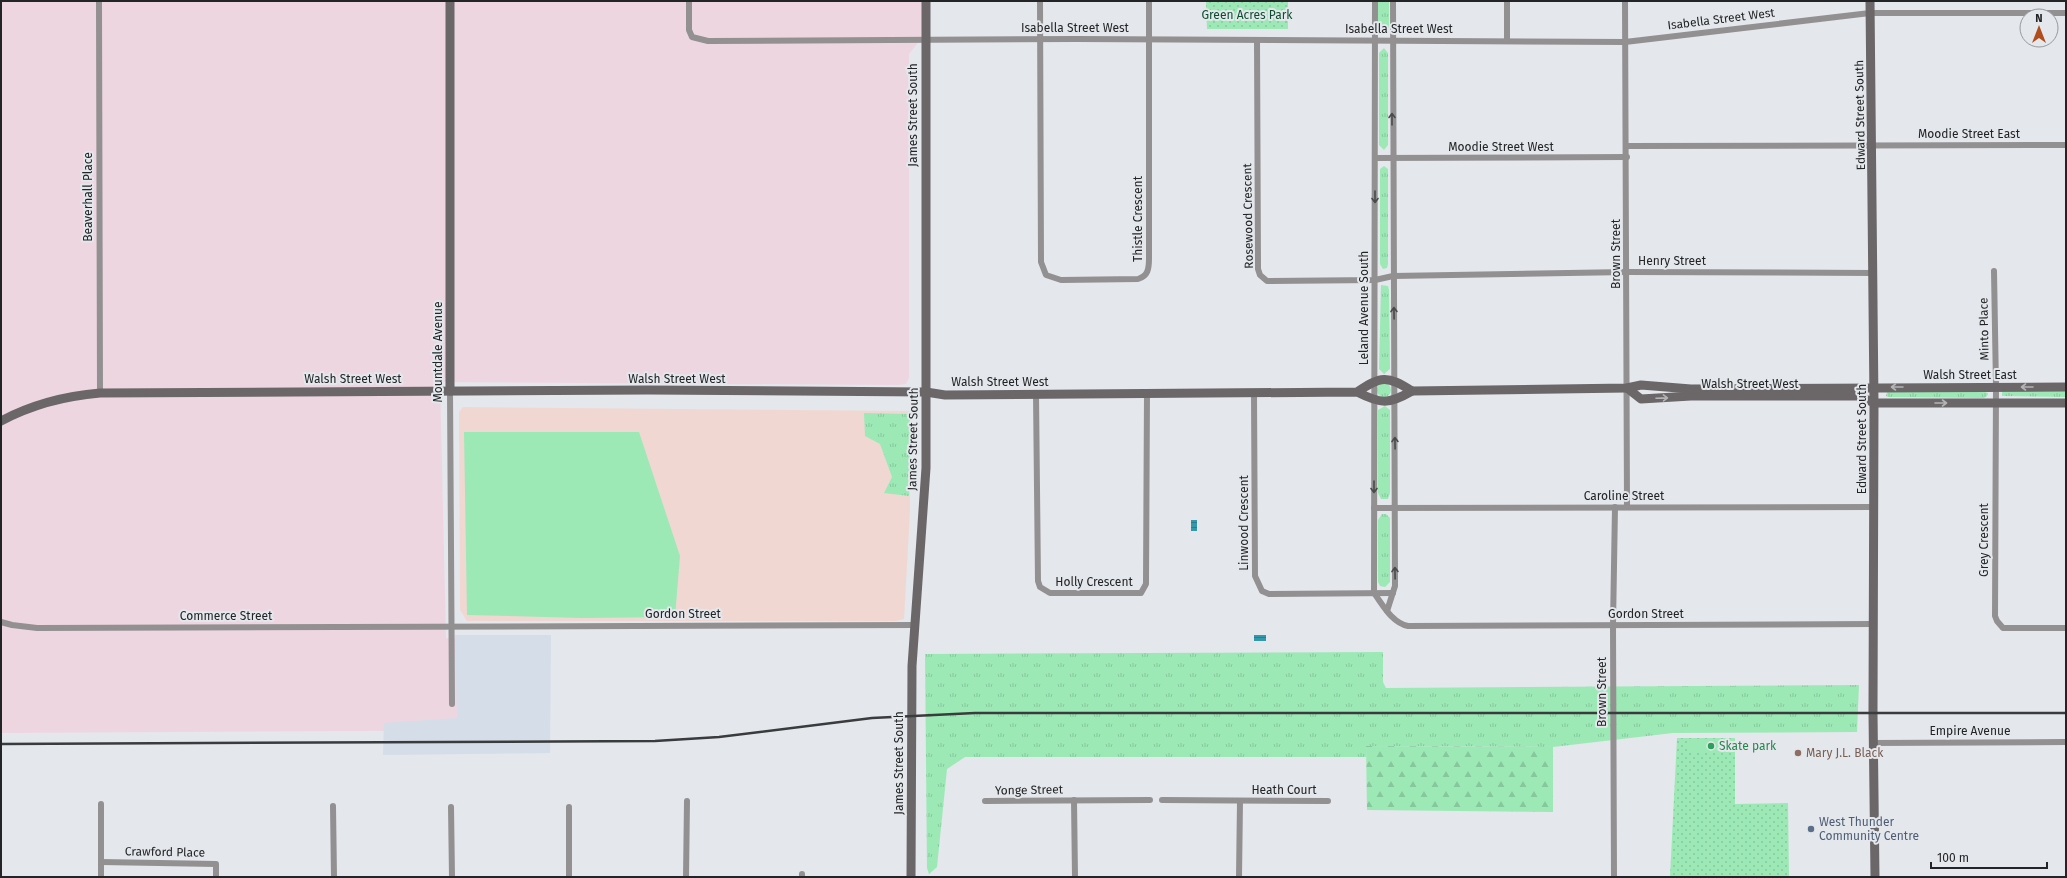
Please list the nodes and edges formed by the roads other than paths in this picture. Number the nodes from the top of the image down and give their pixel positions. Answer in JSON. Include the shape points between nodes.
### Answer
{"nodes":[{"id":1,"x":99,"y":1,"type":"edge"},
{"id":2,"x":450,"y":1,"type":"edge"},
{"id":3,"x":689,"y":1,"type":"edge"},
{"id":4,"x":926,"y":1,"type":"edge"},
{"id":5,"x":1040,"y":1,"type":"edge"},
{"id":6,"x":1149,"y":1,"type":"edge"},
{"id":7,"x":1375,"y":1,"type":"edge"},
{"id":8,"x":1393,"y":1,"type":"edge"},
{"id":9,"x":1507,"y":1,"type":"edge"},
{"id":10,"x":1625,"y":1,"type":"edge"},
{"id":11,"x":1870,"y":1,"type":"edge"},
{"id":12,"x":1870,"y":13,"type":"junction"},
{"id":13,"x":2066,"y":13,"type":"edge"},
{"id":14,"x":926,"y":39,"type":"junction"},
{"id":15,"x":1040,"y":39,"type":"junction"},
{"id":16,"x":1149,"y":40,"type":"junction"},
{"id":17,"x":1257,"y":40,"type":"junction"},
{"id":18,"x":1375,"y":40,"type":"junction"},
{"id":19,"x":1392,"y":40,"type":"junction"},
{"id":20,"x":1507,"y":41,"type":"junction"},
{"id":21,"x":1625,"y":42,"type":"junction"},
{"id":22,"x":1872,"y":145,"type":"junction"},
{"id":23,"x":2066,"y":145,"type":"edge"},
{"id":24,"x":1626,"y":146,"type":"junction"},
{"id":25,"x":1626,"y":157,"type":"junction"},
{"id":26,"x":1375,"y":158,"type":"junction"},
{"id":27,"x":1393,"y":158,"type":"junction"},
{"id":28,"x":1994,"y":271,"type":"dead end"},
{"id":29,"x":1627,"y":272,"type":"junction"},
{"id":30,"x":1874,"y":273,"type":"junction"},
{"id":31,"x":1393,"y":276,"type":"junction"},
{"id":32,"x":1375,"y":280,"type":"junction"},
{"id":33,"x":1375,"y":380,"type":"junction"},
{"id":34,"x":1395,"y":380,"type":"junction"},
{"id":35,"x":1996,"y":386,"type":"junction"},
{"id":36,"x":2066,"y":386,"type":"edge"},
{"id":37,"x":1627,"y":388,"type":"junction"},
{"id":38,"x":1874,"y":388,"type":"junction"},
{"id":39,"x":450,"y":391,"type":"junction"},
{"id":40,"x":1412,"y":391,"type":"junction"},
{"id":41,"x":926,"y":392,"type":"junction"},
{"id":42,"x":1357,"y":392,"type":"junction"},
{"id":43,"x":100,"y":393,"type":"junction"},
{"id":44,"x":1147,"y":393,"type":"junction"},
{"id":45,"x":1254,"y":393,"type":"junction"},
{"id":46,"x":1036,"y":394,"type":"junction"},
{"id":47,"x":1375,"y":401,"type":"junction"},
{"id":48,"x":1395,"y":401,"type":"junction"},
{"id":49,"x":1874,"y":403,"type":"junction"},
{"id":50,"x":1995,"y":403,"type":"junction"},
{"id":51,"x":2066,"y":403,"type":"edge"},
{"id":52,"x":1,"y":421,"type":"edge"},
{"id":53,"x":1615,"y":507,"type":"junction"},
{"id":54,"x":1627,"y":507,"type":"junction"},
{"id":55,"x":1874,"y":507,"type":"junction"},
{"id":56,"x":1374,"y":508,"type":"junction"},
{"id":57,"x":1394,"y":508,"type":"junction"},
{"id":58,"x":1374,"y":593,"type":"junction"},
{"id":59,"x":1393,"y":593,"type":"junction"},
{"id":60,"x":1387,"y":611,"type":"junction"},
{"id":61,"x":1,"y":622,"type":"edge"},
{"id":62,"x":1873,"y":624,"type":"junction"},
{"id":63,"x":451,"y":625,"type":"junction"},
{"id":64,"x":915,"y":625,"type":"junction"},
{"id":65,"x":1613,"y":625,"type":"junction"},
{"id":66,"x":2066,"y":628,"type":"edge"},
{"id":67,"x":452,"y":704,"type":"dead end"},
{"id":68,"x":2066,"y":742,"type":"edge"},
{"id":69,"x":1873,"y":743,"type":"junction"},
{"id":70,"x":1074,"y":800,"type":"junction"},
{"id":71,"x":1150,"y":800,"type":"dead end"},
{"id":72,"x":1162,"y":800,"type":"dead end"},
{"id":73,"x":687,"y":801,"type":"dead end"},
{"id":74,"x":1240,"y":801,"type":"junction"},
{"id":75,"x":1328,"y":801,"type":"dead end"},
{"id":76,"x":985,"y":802,"type":"dead end"},
{"id":77,"x":101,"y":804,"type":"dead end"},
{"id":78,"x":333,"y":806,"type":"dead end"},
{"id":79,"x":451,"y":806,"type":"dead end"},
{"id":80,"x":569,"y":807,"type":"dead end"},
{"id":81,"x":101,"y":862,"type":"junction"},
{"id":82,"x":101,"y":877,"type":"edge"},
{"id":83,"x":216,"y":877,"type":"edge"},
{"id":84,"x":334,"y":877,"type":"edge"},
{"id":85,"x":452,"y":877,"type":"edge"},
{"id":86,"x":569,"y":877,"type":"edge"},
{"id":87,"x":686,"y":877,"type":"edge"},
{"id":88,"x":911,"y":877,"type":"edge"},
{"id":89,"x":1074,"y":877,"type":"edge"},
{"id":90,"x":1239,"y":877,"type":"edge"},
{"id":91,"x":1614,"y":877,"type":"edge"},
{"id":92,"x":1874,"y":877,"type":"edge"}],
"edges":[{"from":1,"to":43,"type":"street","name":"Beaverhall Place"},
{"from":2,"to":39,"type":"street","name":"Mountdale Avenue"},
{"from":3,"to":14,"type":"street","name":"Isabella Street West","via":[[690,30],[692,37],[699,40]]},
{"from":4,"to":14,"type":"street","name":"James Street South"},
{"from":5,"to":15,"type":"street"},
{"from":6,"to":16,"type":"street"},
{"from":7,"to":18,"type":"street","name":"Leland Avenue South"},
{"from":8,"to":19,"type":"street"},
{"from":9,"to":20,"type":"street"},
{"from":10,"to":21,"type":"street","name":"Brown Street"},
{"from":11,"to":12,"type":"street","name":"Edward Street South"},
{"from":12,"to":13,"type":"street","name":"Isabella Street West"},
{"from":12,"to":21,"type":"street","name":"Isabella Street West"},
{"from":12,"to":22,"type":"street","name":"Edward Street South"},
{"from":14,"to":15,"type":"street","name":"Isabella Street West"},
{"from":14,"to":41,"type":"street","name":"James Street South"},
{"from":15,"to":16,"type":"street","name":"Isabella Street West"},
{"from":15,"to":16,"type":"street","name":"Thistle Crescent","via":[[1041,262],[1046,275],[1061,280],[1138,279],[1148,273]]},
{"from":16,"to":17,"type":"street","name":"Isabella Street West"},
{"from":17,"to":18,"type":"street","name":"Isabella Street West"},
{"from":17,"to":32,"type":"street","name":"Rosewood Crescent","via":[[1260,275],[1267,281]]},
{"from":18,"to":19,"type":"street","name":"Isabella Street West"},
{"from":18,"to":26,"type":"street","name":"Leland Avenue South"},
{"from":19,"to":20,"type":"street","name":"Isabella Street West"},
{"from":27,"to":19,"type":"street","one_way":true},
{"from":20,"to":21,"type":"street","name":"Isabella Street West"},
{"from":21,"to":24,"type":"street","name":"Brown Street"},
{"from":22,"to":23,"type":"street","name":"Moodie Street East"},
{"from":22,"to":24,"type":"street"},
{"from":22,"to":30,"type":"street","name":"Edward Street South"},
{"from":24,"to":25,"type":"street","name":"Brown Street"},
{"from":25,"to":27,"type":"street","name":"Moodie Street West"},
{"from":25,"to":29,"type":"street","name":"Brown Street"},
{"from":26,"to":27,"type":"street","name":"Moodie Street West"},
{"from":26,"to":32,"type":"street","name":"Leland Avenue South","one_way":true},
{"from":27,"to":31,"type":"street"},
{"from":28,"to":35,"type":"street","name":"Minto Place"},
{"from":29,"to":30,"type":"street","name":"Henry Street"},
{"from":29,"to":31,"type":"street","name":"Henry Street"},
{"from":29,"to":37,"type":"street","name":"Brown Street"},
{"from":30,"to":38,"type":"street","name":"Edward Street South"},
{"from":31,"to":32,"type":"street","name":"Henry Street"},
{"from":34,"to":31,"type":"street","one_way":true},
{"from":32,"to":33,"type":"street","name":"Leland Avenue South"},
{"from":33,"to":34,"type":"street"},
{"from":33,"to":42,"type":"street"},
{"from":33,"to":47,"type":"street","name":"Leland Avenue South"},
{"from":34,"to":40,"type":"street"},
{"from":34,"to":48,"type":"street"},
{"from":36,"to":35,"type":"street","name":"Walsh Street East","one_way":true},
{"from":35,"to":38,"type":"street","name":"Walsh Street East","one_way":true},
{"from":35,"to":50,"type":"street","name":"Grey Crescent"},
{"from":37,"to":38,"type":"street","name":"Walsh Street West"},
{"from":37,"to":40,"type":"street","name":"Walsh Street West"},
{"from":37,"to":49,"type":"street","name":"Walsh Street West","one_way":true,"via":[[1641,399],[1691,396],[1859,396]]},
{"from":37,"to":54,"type":"street","name":"Brown Street"},
{"from":38,"to":49,"type":"street","name":"Edward Street South"},
{"from":39,"to":41,"type":"street","name":"Walsh Street West"},
{"from":39,"to":43,"type":"street","name":"Walsh Street West"},
{"from":39,"to":63,"type":"street","name":"Mountdale Avenue"},
{"from":40,"to":48,"type":"street","name":"Walsh Street West"},
{"from":41,"to":46,"type":"street","name":"Walsh Street West"},
{"from":41,"to":64,"type":"street","name":"James Street South","via":[[925,506]]},
{"from":42,"to":45,"type":"street","name":"Walsh Street West"},
{"from":42,"to":47,"type":"street","name":"Walsh Street West"},
{"from":43,"to":52,"type":"street","name":"Walsh Street West","via":[[52,400],[24,409]]},
{"from":44,"to":45,"type":"street","name":"Walsh Street West"},
{"from":44,"to":46,"type":"street","name":"Walsh Street West"},
{"from":44,"to":46,"type":"street","name":"Holly Crescent","via":[[1146,584],[1141,593],[1050,593],[1040,587]]},
{"from":45,"to":58,"type":"street","name":"Linwood Crescent","via":[[1257,584],[1262,591],[1269,594]]},
{"from":47,"to":48,"type":"street","name":"Walsh Street West"},
{"from":47,"to":56,"type":"street","name":"Leland Avenue South","one_way":true},
{"from":57,"to":48,"type":"street","one_way":true},
{"from":49,"to":50,"type":"street","one_way":true},
{"from":49,"to":55,"type":"street","name":"Edward Street South"},
{"from":50,"to":51,"type":"street"},
{"from":50,"to":66,"type":"street","name":"Grey Crescent","via":[[1995,616],[2003,628]]},
{"from":53,"to":54,"type":"street","name":"Caroline Street"},
{"from":53,"to":57,"type":"street","name":"Caroline Street"},
{"from":53,"to":65,"type":"street","name":"Brown Street"},
{"from":54,"to":55,"type":"street","name":"Caroline Street"},
{"from":55,"to":62,"type":"street","name":"Edward Street South"},
{"from":56,"to":57,"type":"street","name":"Caroline Street"},
{"from":56,"to":58,"type":"street","name":"Leland Avenue South"},
{"from":59,"to":57,"type":"street","one_way":true},
{"from":58,"to":59,"type":"street","name":"Linwood Crescent"},
{"from":58,"to":60,"type":"street"},
{"from":59,"to":60,"type":"street"},
{"from":60,"to":65,"type":"street","name":"Gordon Street","via":[[1402,625],[1418,626]]},
{"from":61,"to":63,"type":"street","name":"Commerce Street","via":[[37,628]]},
{"from":62,"to":65,"type":"street","name":"Gordon Street"},
{"from":62,"to":69,"type":"street","name":"Edward Street South"},
{"from":63,"to":64,"type":"street","name":"Gordon Street"},
{"from":63,"to":67,"type":"street","name":"Mountdale Avenue"},
{"from":64,"to":88,"type":"street","name":"James Street South","via":[[911,719]]},
{"from":65,"to":91,"type":"street","name":"Brown Street"},
{"from":68,"to":69,"type":"street","name":"Empire Avenue"},
{"from":69,"to":92,"type":"street","name":"Edward Street South"},
{"from":70,"to":71,"type":"street","name":"Yonge Street"},
{"from":70,"to":76,"type":"street","name":"Yonge Street"},
{"from":70,"to":89,"type":"street","name":"Yonge Street"},
{"from":72,"to":74,"type":"street","name":"Heath Court"},
{"from":73,"to":87,"type":"street"},
{"from":74,"to":75,"type":"street","name":"Heath Court"},
{"from":74,"to":90,"type":"street","name":"Heath Court"},
{"from":77,"to":81,"type":"street"},
{"from":78,"to":84,"type":"street"},
{"from":79,"to":85,"type":"street"},
{"from":80,"to":86,"type":"street"},
{"from":81,"to":82,"type":"street"},
{"from":81,"to":83,"type":"street","name":"Crawford Place","via":[[216,864]]}]}
